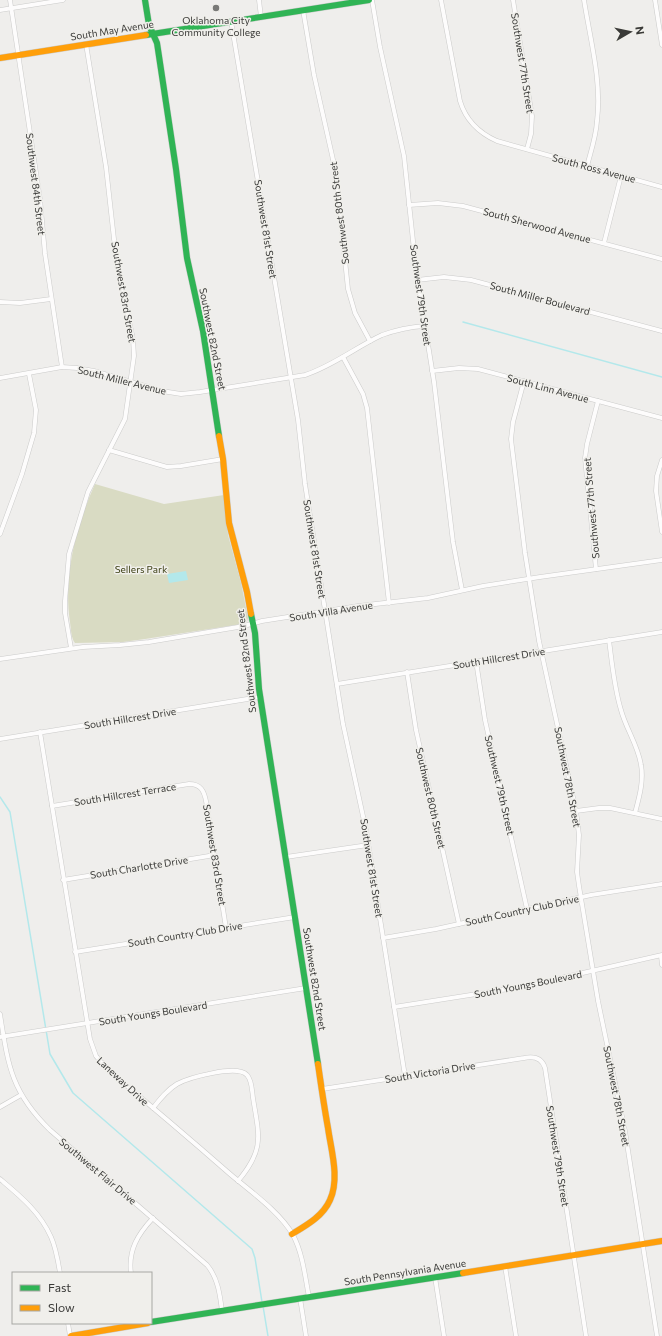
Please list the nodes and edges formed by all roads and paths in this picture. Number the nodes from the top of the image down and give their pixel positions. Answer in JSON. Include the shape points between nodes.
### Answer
{"nodes":[{"id":1,"x":10,"y":0,"type":"edge"},
{"id":2,"x":63,"y":0,"type":"edge"},
{"id":3,"x":145,"y":0,"type":"edge"},
{"id":4,"x":258,"y":0,"type":"edge"},
{"id":5,"x":369,"y":0,"type":"edge"},
{"id":6,"x":372,"y":0,"type":"edge"},
{"id":7,"x":441,"y":0,"type":"edge"},
{"id":8,"x":513,"y":0,"type":"edge"},
{"id":9,"x":584,"y":0,"type":"edge"},
{"id":10,"x":655,"y":0,"type":"edge"},
{"id":11,"x":11,"y":8,"type":"junction"},
{"id":12,"x":0,"y":10,"type":"edge"},
{"id":13,"x":303,"y":10,"type":"junction"},
{"id":14,"x":261,"y":17,"type":"junction"},
{"id":15,"x":231,"y":21,"type":"junction"},
{"id":16,"x":153,"y":34,"type":"junction"},
{"id":17,"x":86,"y":44,"type":"junction"},
{"id":18,"x":662,"y":45,"type":"edge"},
{"id":19,"x":18,"y":55,"type":"junction"},
{"id":20,"x":0,"y":58,"type":"edge"},
{"id":21,"x":527,"y":149,"type":"junction"},
{"id":22,"x":587,"y":166,"type":"junction"},
{"id":23,"x":622,"y":176,"type":"junction"},
{"id":24,"x":662,"y":186,"type":"edge"},
{"id":25,"x":410,"y":205,"type":"junction"},
{"id":26,"x":604,"y":243,"type":"junction"},
{"id":27,"x":662,"y":259,"type":"edge"},
{"id":28,"x":417,"y":280,"type":"junction"},
{"id":29,"x":52,"y":299,"type":"junction"},
{"id":30,"x":0,"y":302,"type":"edge"},
{"id":31,"x":424,"y":326,"type":"junction"},
{"id":32,"x":662,"y":331,"type":"edge"},
{"id":33,"x":370,"y":341,"type":"junction"},
{"id":34,"x":343,"y":357,"type":"junction"},
{"id":35,"x":62,"y":367,"type":"junction"},
{"id":36,"x":432,"y":371,"type":"junction"},
{"id":37,"x":29,"y":374,"type":"junction"},
{"id":38,"x":0,"y":378,"type":"edge"},
{"id":39,"x":291,"y":378,"type":"junction"},
{"id":40,"x":524,"y":381,"type":"junction"},
{"id":41,"x":130,"y":382,"type":"junction"},
{"id":42,"x":213,"y":390,"type":"junction"},
{"id":43,"x":598,"y":401,"type":"junction"},
{"id":44,"x":662,"y":418,"type":"edge"},
{"id":45,"x":109,"y":450,"type":"junction"},
{"id":46,"x":223,"y":459,"type":"junction"},
{"id":47,"x":662,"y":460,"type":"edge"},
{"id":48,"x":662,"y":532,"type":"edge"},
{"id":49,"x":0,"y":534,"type":"edge"},
{"id":50,"x":662,"y":560,"type":"edge"},
{"id":51,"x":596,"y":569,"type":"junction"},
{"id":52,"x":529,"y":579,"type":"junction"},
{"id":53,"x":462,"y":590,"type":"junction"},
{"id":54,"x":389,"y":603,"type":"junction"},
{"id":55,"x":325,"y":611,"type":"junction"},
{"id":56,"x":253,"y":624,"type":"junction"},
{"id":57,"x":662,"y":632,"type":"edge"},
{"id":58,"x":609,"y":640,"type":"junction"},
{"id":59,"x":71,"y":648,"type":"junction"},
{"id":60,"x":541,"y":651,"type":"junction"},
{"id":61,"x":0,"y":659,"type":"edge"},
{"id":62,"x":476,"y":661,"type":"junction"},
{"id":63,"x":407,"y":672,"type":"junction"},
{"id":64,"x":337,"y":684,"type":"junction"},
{"id":65,"x":260,"y":697,"type":"junction"},
{"id":66,"x":40,"y":732,"type":"junction"},
{"id":67,"x":0,"y":739,"type":"edge"},
{"id":68,"x":197,"y":785,"type":"joint"},
{"id":69,"x":52,"y":806,"type":"junction"},
{"id":70,"x":576,"y":811,"type":"junction"},
{"id":71,"x":635,"y":813,"type":"junction"},
{"id":72,"x":662,"y":819,"type":"edge"},
{"id":73,"x":368,"y":845,"type":"junction"},
{"id":74,"x":215,"y":856,"type":"junction"},
{"id":75,"x":286,"y":857,"type":"junction"},
{"id":76,"x":63,"y":880,"type":"junction"},
{"id":77,"x":662,"y":884,"type":"edge"},
{"id":78,"x":581,"y":897,"type":"junction"},
{"id":79,"x":527,"y":909,"type":"junction"},
{"id":80,"x":295,"y":917,"type":"junction"},
{"id":81,"x":459,"y":924,"type":"junction"},
{"id":82,"x":226,"y":928,"type":"junction"},
{"id":83,"x":383,"y":938,"type":"junction"},
{"id":84,"x":75,"y":952,"type":"junction"},
{"id":85,"x":661,"y":956,"type":"edge"},
{"id":86,"x":662,"y":965,"type":"edge"},
{"id":87,"x":592,"y":970,"type":"junction"},
{"id":88,"x":306,"y":988,"type":"junction"},
{"id":89,"x":394,"y":1008,"type":"junction"},
{"id":90,"x":0,"y":1014,"type":"edge"},
{"id":91,"x":87,"y":1023,"type":"junction"},
{"id":92,"x":2,"y":1037,"type":"edge"},
{"id":93,"x":538,"y":1059,"type":"joint"},
{"id":94,"x":405,"y":1076,"type":"junction"},
{"id":95,"x":322,"y":1090,"type":"junction"},
{"id":96,"x":21,"y":1094,"type":"junction"},
{"id":97,"x":0,"y":1107,"type":"edge"},
{"id":98,"x":153,"y":1108,"type":"junction"},
{"id":99,"x":0,"y":1179,"type":"edge"},
{"id":100,"x":238,"y":1180,"type":"junction"},
{"id":101,"x":153,"y":1218,"type":"junction"},
{"id":102,"x":292,"y":1234,"type":"junction"},
{"id":103,"x":662,"y":1241,"type":"edge"},
{"id":104,"x":642,"y":1244,"type":"junction"},
{"id":105,"x":574,"y":1255,"type":"junction"},
{"id":106,"x":505,"y":1266,"type":"junction"},
{"id":107,"x":60,"y":1272,"type":"edge"},
{"id":108,"x":130,"y":1272,"type":"edge"},
{"id":109,"x":435,"y":1277,"type":"junction"},
{"id":110,"x":309,"y":1297,"type":"junction"},
{"id":111,"x":300,"y":1298,"type":"junction"},
{"id":112,"x":222,"y":1311,"type":"junction"},
{"id":113,"x":152,"y":1322,"type":"edge"},
{"id":114,"x":68,"y":1324,"type":"edge"},
{"id":115,"x":137,"y":1324,"type":"edge"},
{"id":116,"x":70,"y":1336,"type":"edge"},
{"id":117,"x":306,"y":1336,"type":"edge"},
{"id":118,"x":444,"y":1336,"type":"edge"},
{"id":119,"x":516,"y":1336,"type":"edge"},
{"id":120,"x":586,"y":1336,"type":"edge"},
{"id":121,"x":657,"y":1336,"type":"edge"}],
"edges":[{"from":1,"to":11,"type":"street","name":"Southwest 84th Street"},
{"from":2,"to":11,"type":"street"},
{"from":3,"to":16,"type":"street","name":"Southwest 82nd Street","via":[[149,26]]},
{"from":4,"to":14,"type":"street"},
{"from":5,"to":13,"type":"street","name":"South May Avenue"},
{"from":6,"to":25,"type":"street","name":"Southwest 79th Street","via":[[404,156]]},
{"from":7,"to":21,"type":"street","via":[[465,115],[489,138]]},
{"from":8,"to":21,"type":"street","name":"Southwest 77th Street","via":[[532,116]]},
{"from":9,"to":22,"type":"street","via":[[598,99],[596,128]]},
{"from":10,"to":18,"type":"street"},
{"from":11,"to":12,"type":"street"},
{"from":11,"to":19,"type":"street","name":"Southwest 84th Street"},
{"from":13,"to":14,"type":"street","name":"South May Avenue"},
{"from":13,"to":33,"type":"street","name":"Southwest 80th Street","via":[[337,179],[348,289],[355,313]]},
{"from":14,"to":15,"type":"street","name":"South May Avenue"},
{"from":15,"to":16,"type":"street","name":"South May Avenue"},
{"from":15,"to":39,"type":"street","name":"Southwest 81st Street"},
{"from":16,"to":17,"type":"street","name":"South May Avenue"},
{"from":16,"to":42,"type":"street","name":"Southwest 82nd Street","via":[[157,43],[173,145],[187,258]]},
{"from":17,"to":19,"type":"street","name":"South May Avenue"},
{"from":17,"to":41,"type":"street","name":"Southwest 83rd Street","via":[[106,167],[116,262],[133,339],[134,356]]},
{"from":19,"to":20,"type":"street","name":"South May Avenue"},
{"from":19,"to":29,"type":"street","name":"Southwest 84th Street"},
{"from":21,"to":22,"type":"street","name":"South Ross Avenue"},
{"from":22,"to":23,"type":"street","name":"South Ross Avenue"},
{"from":23,"to":24,"type":"street","name":"South Ross Avenue"},
{"from":23,"to":26,"type":"street"},
{"from":25,"to":26,"type":"street","name":"South Sherwood Avenue","via":[[438,203],[463,206]]},
{"from":25,"to":28,"type":"street","name":"Southwest 79th Street"},
{"from":26,"to":27,"type":"street","name":"South Sherwood Avenue"},
{"from":28,"to":31,"type":"street","name":"Southwest 79th Street"},
{"from":28,"to":32,"type":"street","name":"South Miller Boulevard","via":[[444,277],[471,280]]},
{"from":29,"to":30,"type":"street","via":[[20,303]]},
{"from":29,"to":35,"type":"street","name":"Southwest 84th Street"},
{"from":31,"to":33,"type":"street","name":"South Miller Avenue","via":[[398,330]]},
{"from":31,"to":36,"type":"street","name":"Southwest 79th Street"},
{"from":33,"to":34,"type":"street","name":"South Miller Avenue"},
{"from":34,"to":39,"type":"street","name":"South Miller Avenue","via":[[312,373]]},
{"from":34,"to":54,"type":"street","via":[[366,404]]},
{"from":35,"to":37,"type":"street","name":"South Miller Avenue"},
{"from":35,"to":41,"type":"street","name":"South Miller Avenue","via":[[94,371]]},
{"from":36,"to":40,"type":"street","name":"South Linn Avenue","via":[[472,368]]},
{"from":36,"to":53,"type":"street","name":"Southwest 79th Street","via":[[453,542]]},
{"from":37,"to":38,"type":"street","name":"South Miller Avenue"},
{"from":37,"to":49,"type":"street","via":[[36,410],[34,433]]},
{"from":39,"to":42,"type":"street","name":"South Miller Avenue"},
{"from":39,"to":55,"type":"street","name":"Southwest 81st Street"},
{"from":40,"to":43,"type":"street","name":"South Linn Avenue"},
{"from":40,"to":52,"type":"street","name":"Southwest 78th Street","via":[[511,439]]},
{"from":41,"to":42,"type":"street","name":"South Miller Avenue","via":[[173,393]]},
{"from":41,"to":45,"type":"street","name":"Southwest 83rd Street","via":[[125,419]]},
{"from":42,"to":46,"type":"street","name":"Southwest 82nd Street"},
{"from":43,"to":44,"type":"street","name":"South Linn Avenue"},
{"from":43,"to":51,"type":"street","name":"Southwest 77th Street","via":[[585,458]]},
{"from":45,"to":46,"type":"street","via":[[167,467]]},
{"from":45,"to":59,"type":"street","name":"Southwest 83rd Street","via":[[88,492],[69,554],[64,601]]},
{"from":46,"to":56,"type":"street","name":"Southwest 82nd Street","via":[[230,523]]},
{"from":47,"to":48,"type":"street","via":[[656,490]]},
{"from":50,"to":51,"type":"street","name":"South Villa Avenue"},
{"from":51,"to":52,"type":"street","name":"South Villa Avenue"},
{"from":52,"to":53,"type":"street","name":"South Villa Avenue"},
{"from":52,"to":60,"type":"street","name":"Southwest 78th Street"},
{"from":53,"to":54,"type":"street","name":"South Villa Avenue"},
{"from":54,"to":55,"type":"street","name":"South Villa Avenue"},
{"from":55,"to":56,"type":"street","name":"South Villa Avenue"},
{"from":55,"to":64,"type":"street","name":"Southwest 81st Street"},
{"from":56,"to":59,"type":"street","name":"South Villa Avenue","via":[[144,642]]},
{"from":56,"to":65,"type":"street","name":"Southwest 82nd Street"},
{"from":57,"to":58,"type":"street","name":"South Hillcrest Drive"},
{"from":58,"to":60,"type":"street","name":"South Hillcrest Drive"},
{"from":58,"to":71,"type":"street","via":[[619,706],[641,764],[641,784]]},
{"from":59,"to":61,"type":"street","name":"South Villa Avenue"},
{"from":60,"to":62,"type":"street","name":"South Hillcrest Drive"},
{"from":60,"to":70,"type":"street","name":"Southwest 78th Street"},
{"from":62,"to":63,"type":"street","name":"South Hillcrest Drive"},
{"from":62,"to":79,"type":"street","name":"Southwest 79th Street","via":[[487,727]]},
{"from":63,"to":64,"type":"street","name":"South Hillcrest Drive"},
{"from":63,"to":81,"type":"street","name":"Southwest 80th Street","via":[[417,735]]},
{"from":64,"to":73,"type":"street","name":"Southwest 81st Street"},
{"from":65,"to":66,"type":"street","name":"South Hillcrest Drive"},
{"from":65,"to":75,"type":"street","name":"Southwest 82nd Street"},
{"from":66,"to":67,"type":"street","name":"South Hillcrest Drive"},
{"from":66,"to":69,"type":"street","name":"Laneway Drive"},
{"from":68,"to":69,"type":"street","name":"South Hillcrest Terrace"},
{"from":68,"to":74,"type":"street","name":"Southwest 83rd Street","via":[[204,793]]},
{"from":69,"to":76,"type":"street","name":"Laneway Drive"},
{"from":70,"to":71,"type":"street","via":[[604,808]]},
{"from":70,"to":78,"type":"street","name":"Southwest 78th Street"},
{"from":71,"to":72,"type":"street"},
{"from":73,"to":75,"type":"street"},
{"from":73,"to":83,"type":"street","name":"Southwest 81st Street"},
{"from":74,"to":76,"type":"street","name":"South Charlotte Drive"},
{"from":74,"to":82,"type":"street","name":"Southwest 83rd Street"},
{"from":75,"to":80,"type":"street","name":"Southwest 82nd Street"},
{"from":76,"to":84,"type":"street","name":"Laneway Drive"},
{"from":77,"to":78,"type":"street","name":"South Country Club Drive"},
{"from":78,"to":79,"type":"street","name":"South Country Club Drive"},
{"from":78,"to":87,"type":"street","name":"Southwest 78th Street"},
{"from":79,"to":81,"type":"street","name":"South Country Club Drive"},
{"from":80,"to":82,"type":"street","name":"South Country Club Drive"},
{"from":80,"to":88,"type":"street","name":"Southwest 82nd Street"},
{"from":81,"to":83,"type":"street","name":"South Country Club Drive"},
{"from":82,"to":84,"type":"street","name":"South Country Club Drive"},
{"from":83,"to":89,"type":"street","name":"Southwest 81st Street"},
{"from":84,"to":91,"type":"street","name":"Laneway Drive"},
{"from":85,"to":86,"type":"street"},
{"from":85,"to":87,"type":"street","name":"South Youngs Boulevard"},
{"from":87,"to":89,"type":"street","name":"South Youngs Boulevard","via":[[508,989]]},
{"from":87,"to":104,"type":"street","name":"Southwest 78th Street","via":[[625,1131]]},
{"from":88,"to":91,"type":"street","name":"South Youngs Boulevard"},
{"from":88,"to":95,"type":"street","name":"Southwest 82nd Street"},
{"from":89,"to":94,"type":"street","name":"Southwest 81st Street"},
{"from":90,"to":92,"type":"street","name":"Southwest Flair Drive"},
{"from":91,"to":92,"type":"street","name":"South Youngs Boulevard"},
{"from":91,"to":98,"type":"street","name":"Laneway Drive","via":[[92,1050],[100,1061]]},
{"from":92,"to":96,"type":"street","name":"Southwest Flair Drive","via":[[10,1070]]},
{"from":93,"to":94,"type":"street","name":"South Victoria Drive","via":[[524,1058]]},
{"from":93,"to":105,"type":"street","name":"Southwest 79th Street","via":[[545,1068]]},
{"from":94,"to":95,"type":"street","name":"South Victoria Drive"},
{"from":95,"to":102,"type":"street","name":"Southwest 82nd Street","via":[[334,1167],[334,1187],[331,1199],[321,1215]]},
{"from":96,"to":97,"type":"street"},
{"from":96,"to":101,"type":"street","name":"Southwest Flair Drive","via":[[34,1114],[50,1130]]},
{"from":98,"to":100,"type":"street","name":"Laneway Drive"},
{"from":98,"to":100,"type":"street","via":[[170,1089],[185,1080],[233,1071],[247,1075],[259,1140],[253,1160]]},
{"from":99,"to":107,"type":"street","via":[[42,1220],[53,1243]]},
{"from":100,"to":102,"type":"street","name":"Laneway Drive","via":[[283,1222]]},
{"from":101,"to":108,"type":"street","via":[[137,1237]]},
{"from":101,"to":112,"type":"street","name":"Southwest Flair Drive","via":[[210,1268],[217,1282]]},
{"from":102,"to":110,"type":"street","name":"Laneway Drive","via":[[301,1259]]},
{"from":103,"to":104,"type":"street","name":"South Pennsylvania Avenue"},
{"from":104,"to":105,"type":"street","name":"South Pennsylvania Avenue"},
{"from":104,"to":121,"type":"street","name":"Southwest 78th Street"},
{"from":105,"to":106,"type":"street","name":"South Pennsylvania Avenue"},
{"from":105,"to":120,"type":"street","name":"Southwest 79th Street"},
{"from":106,"to":109,"type":"street","name":"South Pennsylvania Avenue"},
{"from":106,"to":119,"type":"street"},
{"from":109,"to":110,"type":"street","name":"South Pennsylvania Avenue"},
{"from":109,"to":118,"type":"street"},
{"from":110,"to":111,"type":"street","name":"South Pennsylvania Avenue"},
{"from":111,"to":112,"type":"street","name":"South Pennsylvania Avenue"},
{"from":111,"to":117,"type":"street"},
{"from":112,"to":113,"type":"street","name":"South Pennsylvania Avenue"},
{"from":114,"to":116,"type":"street"},
{"from":115,"to":116,"type":"street"}]}
